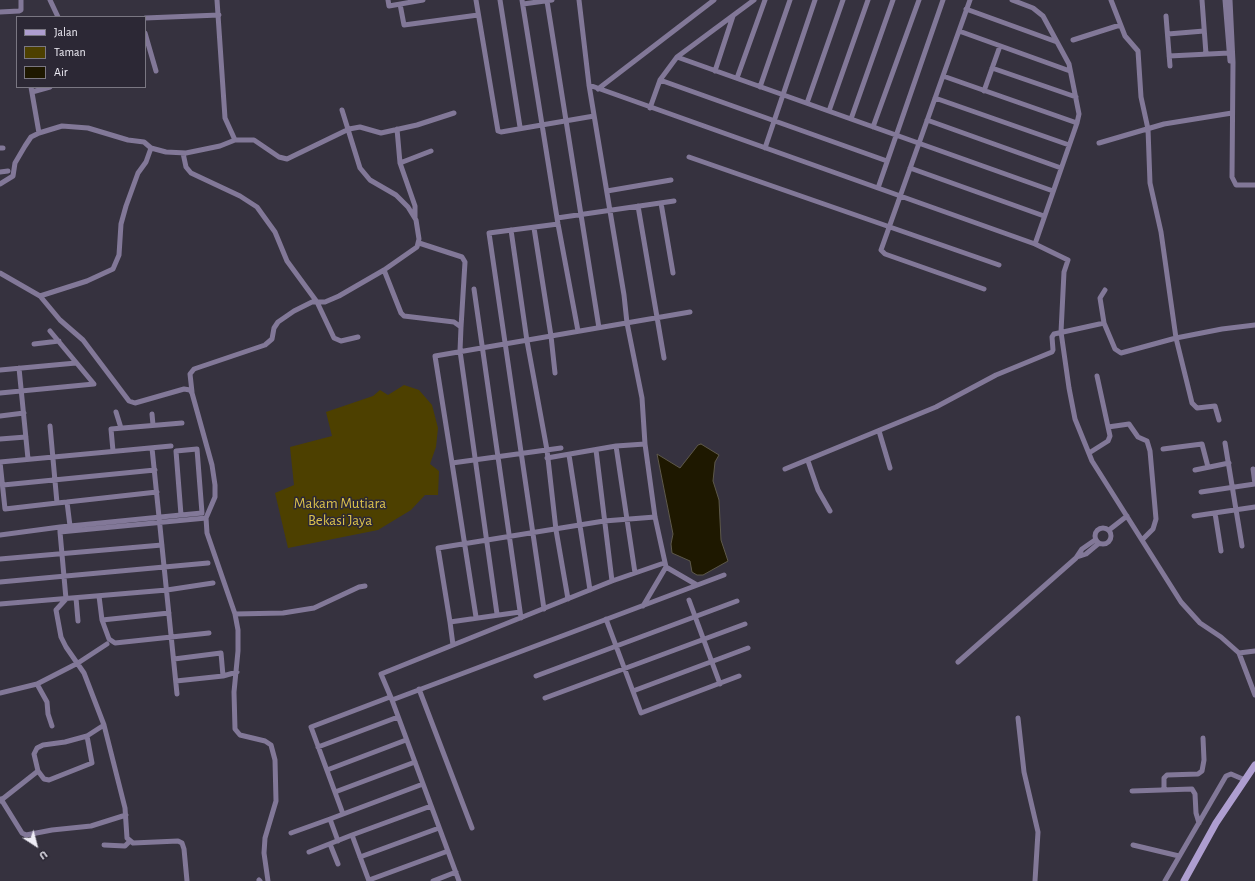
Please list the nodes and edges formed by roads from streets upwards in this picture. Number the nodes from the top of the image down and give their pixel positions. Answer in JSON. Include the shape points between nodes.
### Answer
{"nodes":[{"id":1,"x":21,"y":0,"type":"edge"},
{"id":2,"x":50,"y":0,"type":"edge"},
{"id":3,"x":217,"y":0,"type":"edge"},
{"id":4,"x":388,"y":0,"type":"edge"},
{"id":5,"x":423,"y":0,"type":"edge"},
{"id":6,"x":476,"y":0,"type":"edge"},
{"id":7,"x":500,"y":0,"type":"edge"},
{"id":8,"x":549,"y":0,"type":"edge"},
{"id":9,"x":579,"y":0,"type":"edge"},
{"id":10,"x":714,"y":0,"type":"edge"},
{"id":11,"x":754,"y":0,"type":"edge"},
{"id":12,"x":765,"y":0,"type":"edge"},
{"id":13,"x":790,"y":0,"type":"edge"},
{"id":14,"x":815,"y":0,"type":"edge"},
{"id":15,"x":843,"y":0,"type":"edge"},
{"id":16,"x":868,"y":0,"type":"edge"},
{"id":17,"x":893,"y":0,"type":"edge"},
{"id":18,"x":919,"y":0,"type":"edge"},
{"id":19,"x":943,"y":0,"type":"edge"},
{"id":20,"x":970,"y":0,"type":"edge"},
{"id":21,"x":1012,"y":0,"type":"edge"},
{"id":22,"x":1111,"y":0,"type":"edge"},
{"id":23,"x":1202,"y":0,"type":"edge"},
{"id":24,"x":1225,"y":0,"type":"edge"},
{"id":25,"x":1230,"y":0,"type":"edge"},
{"id":26,"x":523,"y":2,"type":"edge"},
{"id":27,"x":400,"y":4,"type":"junction"},
{"id":28,"x":966,"y":10,"type":"junction"},
{"id":29,"x":0,"y":12,"type":"edge"},
{"id":30,"x":478,"y":14,"type":"junction"},
{"id":31,"x":219,"y":15,"type":"junction"},
{"id":32,"x":733,"y":15,"type":"junction"},
{"id":33,"x":58,"y":16,"type":"edge"},
{"id":34,"x":1166,"y":16,"type":"dead end"},
{"id":35,"x":146,"y":18,"type":"edge"},
{"id":36,"x":1120,"y":25,"type":"junction"},
{"id":37,"x":959,"y":31,"type":"junction"},
{"id":38,"x":1204,"y":31,"type":"junction"},
{"id":39,"x":1168,"y":34,"type":"junction"},
{"id":40,"x":146,"y":36,"type":"edge"},
{"id":41,"x":1073,"y":40,"type":"dead end"},
{"id":42,"x":1057,"y":42,"type":"junction"},
{"id":43,"x":1000,"y":46,"type":"junction"},
{"id":44,"x":1229,"y":53,"type":"junction"},
{"id":45,"x":1206,"y":54,"type":"junction"},
{"id":46,"x":1169,"y":56,"type":"junction"},
{"id":47,"x":677,"y":57,"type":"junction"},
{"id":48,"x":1233,"y":62,"type":"junction"},
{"id":49,"x":1170,"y":66,"type":"dead end"},
{"id":50,"x":992,"y":68,"type":"junction"},
{"id":51,"x":156,"y":71,"type":"dead end"},
{"id":52,"x":715,"y":71,"type":"junction"},
{"id":53,"x":1070,"y":71,"type":"junction"},
{"id":54,"x":943,"y":76,"type":"junction"},
{"id":55,"x":737,"y":78,"type":"junction"},
{"id":56,"x":660,"y":80,"type":"junction"},
{"id":57,"x":589,"y":85,"type":"junction"},
{"id":58,"x":760,"y":87,"type":"junction"},
{"id":59,"x":44,"y":88,"type":"edge"},
{"id":60,"x":598,"y":89,"type":"junction"},
{"id":61,"x":32,"y":90,"type":"edge"},
{"id":62,"x":984,"y":91,"type":"junction"},
{"id":63,"x":783,"y":95,"type":"junction"},
{"id":64,"x":1076,"y":97,"type":"junction"},
{"id":65,"x":935,"y":98,"type":"junction"},
{"id":66,"x":807,"y":103,"type":"junction"},
{"id":67,"x":650,"y":108,"type":"junction"},
{"id":68,"x":342,"y":110,"type":"dead end"},
{"id":69,"x":829,"y":111,"type":"junction"},
{"id":70,"x":454,"y":113,"type":"dead end"},
{"id":71,"x":1232,"y":113,"type":"junction"},
{"id":72,"x":594,"y":116,"type":"junction"},
{"id":73,"x":851,"y":119,"type":"junction"},
{"id":74,"x":566,"y":120,"type":"junction"},
{"id":75,"x":927,"y":120,"type":"junction"},
{"id":76,"x":774,"y":121,"type":"junction"},
{"id":77,"x":1077,"y":123,"type":"junction"},
{"id":78,"x":542,"y":124,"type":"junction"},
{"id":79,"x":520,"y":127,"type":"junction"},
{"id":80,"x":873,"y":127,"type":"junction"},
{"id":81,"x":349,"y":129,"type":"junction"},
{"id":82,"x":397,"y":129,"type":"junction"},
{"id":83,"x":1148,"y":129,"type":"junction"},
{"id":84,"x":40,"y":133,"type":"junction"},
{"id":85,"x":896,"y":135,"type":"junction"},
{"id":86,"x":235,"y":140,"type":"junction"},
{"id":87,"x":919,"y":143,"type":"junction"},
{"id":88,"x":1099,"y":143,"type":"dead end"},
{"id":89,"x":1069,"y":145,"type":"junction"},
{"id":90,"x":151,"y":148,"type":"junction"},
{"id":91,"x":765,"y":148,"type":"junction"},
{"id":92,"x":431,"y":151,"type":"dead end"},
{"id":93,"x":183,"y":153,"type":"junction"},
{"id":94,"x":689,"y":157,"type":"dead end"},
{"id":95,"x":887,"y":161,"type":"junction"},
{"id":96,"x":400,"y":163,"type":"junction"},
{"id":97,"x":910,"y":168,"type":"junction"},
{"id":98,"x":1061,"y":168,"type":"junction"},
{"id":99,"x":8,"y":171,"type":"dead end"},
{"id":100,"x":0,"y":172,"type":"edge"},
{"id":101,"x":671,"y":180,"type":"dead end"},
{"id":102,"x":0,"y":184,"type":"edge"},
{"id":103,"x":1255,"y":185,"type":"edge"},
{"id":104,"x":878,"y":188,"type":"junction"},
{"id":105,"x":607,"y":191,"type":"junction"},
{"id":106,"x":1053,"y":191,"type":"junction"},
{"id":107,"x":900,"y":196,"type":"junction"},
{"id":108,"x":674,"y":200,"type":"dead end"},
{"id":109,"x":661,"y":203,"type":"junction"},
{"id":110,"x":638,"y":206,"type":"junction"},
{"id":111,"x":610,"y":211,"type":"junction"},
{"id":112,"x":581,"y":215,"type":"junction"},
{"id":113,"x":1044,"y":216,"type":"junction"},
{"id":114,"x":557,"y":218,"type":"junction"},
{"id":115,"x":416,"y":220,"type":"junction"},
{"id":116,"x":558,"y":224,"type":"junction"},
{"id":117,"x":889,"y":227,"type":"junction"},
{"id":118,"x":534,"y":228,"type":"junction"},
{"id":119,"x":511,"y":230,"type":"junction"},
{"id":120,"x":419,"y":243,"type":"junction"},
{"id":121,"x":1035,"y":244,"type":"junction"},
{"id":122,"x":999,"y":265,"type":"dead end"},
{"id":123,"x":384,"y":270,"type":"junction"},
{"id":124,"x":0,"y":273,"type":"edge"},
{"id":125,"x":674,"y":273,"type":"dead end"},
{"id":126,"x":474,"y":289,"type":"dead end"},
{"id":127,"x":984,"y":289,"type":"dead end"},
{"id":128,"x":1104,"y":290,"type":"dead end"},
{"id":129,"x":40,"y":296,"type":"junction"},
{"id":130,"x":317,"y":302,"type":"junction"},
{"id":131,"x":690,"y":312,"type":"dead end"},
{"id":132,"x":658,"y":317,"type":"junction"},
{"id":133,"x":627,"y":323,"type":"junction"},
{"id":134,"x":1104,"y":323,"type":"junction"},
{"id":135,"x":1255,"y":325,"type":"edge"},
{"id":136,"x":461,"y":327,"type":"junction"},
{"id":137,"x":599,"y":328,"type":"junction"},
{"id":138,"x":50,"y":331,"type":"dead end"},
{"id":139,"x":578,"y":331,"type":"junction"},
{"id":140,"x":1061,"y":332,"type":"junction"},
{"id":141,"x":551,"y":336,"type":"junction"},
{"id":142,"x":358,"y":337,"type":"dead end"},
{"id":143,"x":1176,"y":338,"type":"junction"},
{"id":144,"x":58,"y":341,"type":"junction"},
{"id":145,"x":527,"y":341,"type":"junction"},
{"id":146,"x":34,"y":344,"type":"dead end"},
{"id":147,"x":505,"y":344,"type":"junction"},
{"id":148,"x":482,"y":348,"type":"junction"},
{"id":149,"x":460,"y":351,"type":"junction"},
{"id":150,"x":664,"y":358,"type":"dead end"},
{"id":151,"x":76,"y":363,"type":"junction"},
{"id":152,"x":19,"y":368,"type":"junction"},
{"id":153,"x":0,"y":370,"type":"edge"},
{"id":154,"x":555,"y":373,"type":"dead end"},
{"id":155,"x":1097,"y":376,"type":"dead end"},
{"id":156,"x":22,"y":391,"type":"junction"},
{"id":157,"x":0,"y":393,"type":"edge"},
{"id":158,"x":192,"y":393,"type":"junction"},
{"id":159,"x":116,"y":412,"type":"dead end"},
{"id":160,"x":24,"y":413,"type":"junction"},
{"id":161,"x":152,"y":414,"type":"dead end"},
{"id":162,"x":0,"y":416,"type":"edge"},
{"id":163,"x":1219,"y":420,"type":"dead end"},
{"id":164,"x":182,"y":423,"type":"dead end"},
{"id":165,"x":153,"y":425,"type":"junction"},
{"id":166,"x":50,"y":426,"type":"dead end"},
{"id":167,"x":1108,"y":427,"type":"junction"},
{"id":168,"x":121,"y":428,"type":"junction"},
{"id":169,"x":879,"y":431,"type":"junction"},
{"id":170,"x":26,"y":437,"type":"junction"},
{"id":171,"x":0,"y":439,"type":"edge"},
{"id":172,"x":1226,"y":443,"type":"dead end"},
{"id":173,"x":645,"y":444,"type":"junction"},
{"id":174,"x":171,"y":446,"type":"dead end"},
{"id":175,"x":616,"y":446,"type":"junction"},
{"id":176,"x":152,"y":448,"type":"junction"},
{"id":177,"x":561,"y":448,"type":"dead end"},
{"id":178,"x":1163,"y":449,"type":"dead end"},
{"id":179,"x":546,"y":450,"type":"junction"},
{"id":180,"x":596,"y":450,"type":"junction"},
{"id":181,"x":113,"y":452,"type":"junction"},
{"id":182,"x":522,"y":453,"type":"junction"},
{"id":183,"x":1088,"y":453,"type":"junction"},
{"id":184,"x":568,"y":455,"type":"junction"},
{"id":185,"x":52,"y":457,"type":"junction"},
{"id":186,"x":498,"y":457,"type":"junction"},
{"id":187,"x":547,"y":458,"type":"junction"},
{"id":188,"x":28,"y":459,"type":"junction"},
{"id":189,"x":475,"y":460,"type":"junction"},
{"id":190,"x":808,"y":461,"type":"junction"},
{"id":191,"x":452,"y":463,"type":"junction"},
{"id":192,"x":1229,"y":463,"type":"junction"},
{"id":193,"x":1208,"y":467,"type":"junction"},
{"id":194,"x":890,"y":468,"type":"dead end"},
{"id":195,"x":784,"y":469,"type":"dead end"},
{"id":196,"x":1253,"y":469,"type":"dead end"},
{"id":197,"x":155,"y":470,"type":"junction"},
{"id":198,"x":1195,"y":470,"type":"dead end"},
{"id":199,"x":55,"y":481,"type":"junction"},
{"id":200,"x":3,"y":485,"type":"junction"},
{"id":201,"x":1232,"y":487,"type":"junction"},
{"id":202,"x":158,"y":492,"type":"junction"},
{"id":203,"x":1201,"y":492,"type":"dead end"},
{"id":204,"x":67,"y":502,"type":"junction"},
{"id":205,"x":57,"y":503,"type":"junction"},
{"id":206,"x":1255,"y":506,"type":"edge"},
{"id":207,"x":2,"y":509,"type":"edge"},
{"id":208,"x":1236,"y":510,"type":"junction"},
{"id":209,"x":830,"y":511,"type":"dead end"},
{"id":210,"x":1215,"y":513,"type":"junction"},
{"id":211,"x":181,"y":515,"type":"junction"},
{"id":212,"x":1127,"y":516,"type":"junction"},
{"id":213,"x":1194,"y":516,"type":"dead end"},
{"id":214,"x":655,"y":517,"type":"junction"},
{"id":215,"x":206,"y":518,"type":"junction"},
{"id":216,"x":627,"y":518,"type":"junction"},
{"id":217,"x":160,"y":520,"type":"junction"},
{"id":218,"x":604,"y":521,"type":"junction"},
{"id":219,"x":70,"y":526,"type":"junction"},
{"id":220,"x":581,"y":526,"type":"junction"},
{"id":221,"x":60,"y":530,"type":"junction"},
{"id":222,"x":556,"y":530,"type":"junction"},
{"id":223,"x":1109,"y":530,"type":"junction"},
{"id":224,"x":532,"y":533,"type":"junction"},
{"id":225,"x":0,"y":534,"type":"edge"},
{"id":226,"x":509,"y":537,"type":"junction"},
{"id":227,"x":488,"y":540,"type":"junction"},
{"id":228,"x":1142,"y":540,"type":"junction"},
{"id":229,"x":1096,"y":542,"type":"junction"},
{"id":230,"x":464,"y":544,"type":"junction"},
{"id":231,"x":162,"y":545,"type":"junction"},
{"id":232,"x":1242,"y":546,"type":"dead end"},
{"id":233,"x":1221,"y":551,"type":"dead end"},
{"id":234,"x":62,"y":554,"type":"junction"},
{"id":235,"x":0,"y":559,"type":"edge"},
{"id":236,"x":208,"y":563,"type":"dead end"},
{"id":237,"x":665,"y":565,"type":"junction"},
{"id":238,"x":165,"y":567,"type":"junction"},
{"id":239,"x":635,"y":573,"type":"junction"},
{"id":240,"x":724,"y":575,"type":"dead end"},
{"id":241,"x":64,"y":577,"type":"junction"},
{"id":242,"x":612,"y":581,"type":"junction"},
{"id":243,"x":0,"y":582,"type":"edge"},
{"id":244,"x":213,"y":583,"type":"dead end"},
{"id":245,"x":697,"y":585,"type":"junction"},
{"id":246,"x":365,"y":586,"type":"dead end"},
{"id":247,"x":167,"y":590,"type":"junction"},
{"id":248,"x":590,"y":590,"type":"junction"},
{"id":249,"x":99,"y":596,"type":"junction"},
{"id":250,"x":76,"y":598,"type":"junction"},
{"id":251,"x":66,"y":599,"type":"junction"},
{"id":252,"x":568,"y":599,"type":"junction"},
{"id":253,"x":689,"y":600,"type":"dead end"},
{"id":254,"x":737,"y":601,"type":"dead end"},
{"id":255,"x":0,"y":604,"type":"edge"},
{"id":256,"x":643,"y":606,"type":"junction"},
{"id":257,"x":544,"y":609,"type":"junction"},
{"id":258,"x":520,"y":612,"type":"junction"},
{"id":259,"x":170,"y":613,"type":"junction"},
{"id":260,"x":235,"y":614,"type":"junction"},
{"id":261,"x":497,"y":614,"type":"junction"},
{"id":262,"x":695,"y":616,"type":"junction"},
{"id":263,"x":476,"y":617,"type":"junction"},
{"id":264,"x":521,"y":618,"type":"junction"},
{"id":265,"x":606,"y":619,"type":"junction"},
{"id":266,"x":102,"y":620,"type":"junction"},
{"id":267,"x":78,"y":621,"type":"dead end"},
{"id":268,"x":450,"y":622,"type":"junction"},
{"id":269,"x":744,"y":624,"type":"dead end"},
{"id":270,"x":209,"y":633,"type":"dead end"},
{"id":271,"x":171,"y":637,"type":"junction"},
{"id":272,"x":704,"y":639,"type":"junction"},
{"id":273,"x":107,"y":644,"type":"dead end"},
{"id":274,"x":453,"y":645,"type":"junction"},
{"id":275,"x":616,"y":646,"type":"junction"},
{"id":276,"x":748,"y":648,"type":"dead end"},
{"id":277,"x":1255,"y":651,"type":"edge"},
{"id":278,"x":1239,"y":653,"type":"junction"},
{"id":279,"x":174,"y":659,"type":"junction"},
{"id":280,"x":712,"y":662,"type":"junction"},
{"id":281,"x":958,"y":662,"type":"dead end"},
{"id":282,"x":78,"y":663,"type":"junction"},
{"id":283,"x":624,"y":669,"type":"junction"},
{"id":284,"x":237,"y":672,"type":"junction"},
{"id":285,"x":223,"y":676,"type":"junction"},
{"id":286,"x":536,"y":676,"type":"dead end"},
{"id":287,"x":739,"y":676,"type":"dead end"},
{"id":288,"x":176,"y":682,"type":"junction"},
{"id":289,"x":37,"y":684,"type":"junction"},
{"id":290,"x":720,"y":684,"type":"junction"},
{"id":291,"x":420,"y":689,"type":"junction"},
{"id":292,"x":633,"y":691,"type":"junction"},
{"id":293,"x":0,"y":693,"type":"edge"},
{"id":294,"x":177,"y":694,"type":"dead end"},
{"id":295,"x":1255,"y":695,"type":"edge"},
{"id":296,"x":391,"y":698,"type":"junction"},
{"id":297,"x":545,"y":698,"type":"dead end"},
{"id":298,"x":398,"y":717,"type":"junction"},
{"id":299,"x":1018,"y":718,"type":"dead end"},
{"id":300,"x":104,"y":725,"type":"junction"},
{"id":301,"x":52,"y":726,"type":"dead end"},
{"id":302,"x":87,"y":736,"type":"junction"},
{"id":303,"x":1203,"y":738,"type":"dead end"},
{"id":304,"x":406,"y":740,"type":"junction"},
{"id":305,"x":318,"y":747,"type":"junction"},
{"id":306,"x":415,"y":762,"type":"junction"},
{"id":307,"x":1255,"y":765,"type":"edge"},
{"id":308,"x":327,"y":770,"type":"junction"},
{"id":309,"x":38,"y":771,"type":"junction"},
{"id":310,"x":1245,"y":780,"type":"junction"},
{"id":311,"x":423,"y":784,"type":"junction"},
{"id":312,"x":1164,"y":789,"type":"junction"},
{"id":313,"x":1132,"y":790,"type":"dead end"},
{"id":314,"x":335,"y":792,"type":"junction"},
{"id":315,"x":1,"y":800,"type":"edge"},
{"id":316,"x":431,"y":806,"type":"junction"},
{"id":317,"x":343,"y":814,"type":"junction"},
{"id":318,"x":126,"y":815,"type":"junction"},
{"id":319,"x":330,"y":819,"type":"junction"},
{"id":320,"x":1199,"y":822,"type":"junction"},
{"id":321,"x":439,"y":828,"type":"junction"},
{"id":322,"x":472,"y":828,"type":"dead end"},
{"id":323,"x":291,"y":834,"type":"dead end"},
{"id":324,"x":352,"y":835,"type":"junction"},
{"id":325,"x":130,"y":841,"type":"junction"},
{"id":326,"x":338,"y":841,"type":"junction"},
{"id":327,"x":330,"y":844,"type":"junction"},
{"id":328,"x":104,"y":845,"type":"dead end"},
{"id":329,"x":1133,"y":845,"type":"dead end"},
{"id":330,"x":448,"y":851,"type":"junction"},
{"id":331,"x":309,"y":852,"type":"dead end"},
{"id":332,"x":1179,"y":856,"type":"junction"},
{"id":333,"x":360,"y":857,"type":"junction"},
{"id":334,"x":338,"y":864,"type":"dead end"},
{"id":335,"x":456,"y":872,"type":"junction"},
{"id":336,"x":187,"y":881,"type":"edge"},
{"id":337,"x":268,"y":881,"type":"edge"},
{"id":338,"x":369,"y":881,"type":"edge"},
{"id":339,"x":433,"y":881,"type":"edge"},
{"id":340,"x":459,"y":881,"type":"edge"},
{"id":341,"x":1035,"y":881,"type":"edge"},
{"id":342,"x":1165,"y":881,"type":"edge"},
{"id":343,"x":1184,"y":881,"type":"edge"}],
"edges":[{"from":1,"to":29,"type":"street","via":[[21,10]]},
{"from":2,"to":33,"type":"street"},
{"from":3,"to":31,"type":"street"},
{"from":4,"to":27,"type":"street","via":[[389,6]]},
{"from":5,"to":27,"type":"street"},
{"from":6,"to":30,"type":"street"},
{"from":7,"to":79,"type":"street"},
{"from":8,"to":26,"type":"street"},
{"from":8,"to":74,"type":"street"},
{"from":9,"to":57,"type":"street"},
{"from":10,"to":60,"type":"street"},
{"from":11,"to":32,"type":"street"},
{"from":12,"to":55,"type":"street"},
{"from":13,"to":58,"type":"street"},
{"from":14,"to":63,"type":"street"},
{"from":15,"to":66,"type":"street"},
{"from":16,"to":69,"type":"street"},
{"from":17,"to":73,"type":"street"},
{"from":18,"to":80,"type":"street"},
{"from":19,"to":85,"type":"street"},
{"from":20,"to":28,"type":"street"},
{"from":21,"to":42,"type":"street","via":[[1039,11]]},
{"from":22,"to":36,"type":"street"},
{"from":23,"to":38,"type":"street"},
{"from":24,"to":44,"type":"street"},
{"from":25,"to":48,"type":"street"},
{"from":26,"to":78,"type":"street"},
{"from":27,"to":30,"type":"street","via":[[404,25]]},
{"from":28,"to":37,"type":"street"},
{"from":28,"to":42,"type":"street"},
{"from":30,"to":79,"type":"street","via":[[496,128],[501,132]]},
{"from":31,"to":35,"type":"street"},
{"from":31,"to":86,"type":"street","via":[[225,118]]},
{"from":32,"to":47,"type":"street"},
{"from":32,"to":52,"type":"street"},
{"from":34,"to":39,"type":"street"},
{"from":36,"to":41,"type":"street"},
{"from":36,"to":83,"type":"street","via":[[1125,36],[1138,51],[1141,97]]},
{"from":37,"to":43,"type":"street"},
{"from":37,"to":54,"type":"street"},
{"from":38,"to":39,"type":"street"},
{"from":38,"to":45,"type":"street"},
{"from":39,"to":46,"type":"street"},
{"from":40,"to":51,"type":"street"},
{"from":42,"to":53,"type":"street"},
{"from":43,"to":50,"type":"street"},
{"from":43,"to":53,"type":"street"},
{"from":44,"to":45,"type":"street"},
{"from":44,"to":48,"type":"street"},
{"from":45,"to":46,"type":"street"},
{"from":46,"to":49,"type":"street"},
{"from":47,"to":52,"type":"street"},
{"from":47,"to":56,"type":"street"},
{"from":48,"to":71,"type":"street"},
{"from":50,"to":62,"type":"street"},
{"from":50,"to":64,"type":"street"},
{"from":52,"to":55,"type":"street"},
{"from":53,"to":64,"type":"street"},
{"from":54,"to":62,"type":"street"},
{"from":54,"to":65,"type":"street"},
{"from":55,"to":58,"type":"street"},
{"from":56,"to":67,"type":"street"},
{"from":56,"to":76,"type":"street"},
{"from":57,"to":60,"type":"street"},
{"from":57,"to":72,"type":"street"},
{"from":58,"to":63,"type":"street"},
{"from":59,"to":61,"type":"street"},
{"from":60,"to":67,"type":"street"},
{"from":61,"to":84,"type":"street"},
{"from":62,"to":77,"type":"street"},
{"from":63,"to":66,"type":"street"},
{"from":63,"to":76,"type":"street"},
{"from":64,"to":77,"type":"street","via":[[1079,114]]},
{"from":65,"to":75,"type":"street"},
{"from":65,"to":89,"type":"street"},
{"from":66,"to":69,"type":"street"},
{"from":67,"to":91,"type":"street"},
{"from":68,"to":81,"type":"street"},
{"from":69,"to":73,"type":"street"},
{"from":70,"to":82,"type":"street"},
{"from":71,"to":83,"type":"street","via":[[1204,116]]},
{"from":71,"to":103,"type":"street","via":[[1232,177],[1236,185]]},
{"from":72,"to":74,"type":"street"},
{"from":72,"to":105,"type":"street"},
{"from":73,"to":80,"type":"street"},
{"from":74,"to":78,"type":"street"},
{"from":74,"to":112,"type":"street"},
{"from":75,"to":87,"type":"street"},
{"from":75,"to":98,"type":"street"},
{"from":76,"to":91,"type":"street"},
{"from":76,"to":95,"type":"street"},
{"from":77,"to":89,"type":"street"},
{"from":78,"to":79,"type":"street"},
{"from":78,"to":114,"type":"street"},
{"from":80,"to":85,"type":"street"},
{"from":81,"to":82,"type":"street","via":[[360,127],[377,133]]},
{"from":81,"to":86,"type":"street","via":[[287,159],[279,157],[254,140]]},
{"from":81,"to":115,"type":"street","via":[[363,172],[377,185],[396,195]]},
{"from":82,"to":96,"type":"street"},
{"from":83,"to":88,"type":"street"},
{"from":83,"to":143,"type":"street","via":[[1150,183],[1162,238]]},
{"from":84,"to":90,"type":"street","via":[[62,126],[88,128],[144,142]]},
{"from":84,"to":102,"type":"street","via":[[31,138],[25,146],[15,163],[12,176]]},
{"from":85,"to":87,"type":"street"},
{"from":85,"to":95,"type":"street"},
{"from":86,"to":93,"type":"street","via":[[220,146]]},
{"from":87,"to":97,"type":"street"},
{"from":87,"to":106,"type":"street"},
{"from":89,"to":98,"type":"street"},
{"from":90,"to":93,"type":"street"},
{"from":90,"to":129,"type":"street","via":[[146,162],[138,173],[126,206],[121,224],[119,255],[113,269],[91,280]]},
{"from":91,"to":104,"type":"street"},
{"from":92,"to":96,"type":"street"},
{"from":93,"to":130,"type":"street","via":[[186,167],[192,173],[257,207],[275,232],[288,261]]},
{"from":94,"to":117,"type":"street"},
{"from":95,"to":104,"type":"street"},
{"from":96,"to":115,"type":"street","via":[[415,206]]},
{"from":97,"to":107,"type":"street"},
{"from":97,"to":113,"type":"street"},
{"from":98,"to":106,"type":"street"},
{"from":99,"to":100,"type":"street"},
{"from":101,"to":105,"type":"street"},
{"from":104,"to":107,"type":"street"},
{"from":105,"to":111,"type":"street"},
{"from":106,"to":113,"type":"street"},
{"from":107,"to":117,"type":"street"},
{"from":107,"to":121,"type":"street"},
{"from":108,"to":109,"type":"street"},
{"from":109,"to":110,"type":"street"},
{"from":109,"to":125,"type":"street"},
{"from":110,"to":111,"type":"street"},
{"from":110,"to":132,"type":"street"},
{"from":111,"to":112,"type":"street"},
{"from":111,"to":133,"type":"street"},
{"from":112,"to":114,"type":"street"},
{"from":112,"to":137,"type":"street"},
{"from":113,"to":121,"type":"street"},
{"from":114,"to":116,"type":"street"},
{"from":115,"to":120,"type":"street"},
{"from":116,"to":118,"type":"street"},
{"from":116,"to":139,"type":"street"},
{"from":117,"to":122,"type":"street"},
{"from":117,"to":127,"type":"street","via":[[882,252]]},
{"from":118,"to":119,"type":"street"},
{"from":118,"to":141,"type":"street"},
{"from":119,"to":145,"type":"street"},
{"from":119,"to":147,"type":"street","via":[[490,233]]},
{"from":120,"to":123,"type":"street","via":[[414,250]]},
{"from":120,"to":136,"type":"street","via":[[462,257],[465,262]]},
{"from":121,"to":140,"type":"street","via":[[1068,260],[1064,272]]},
{"from":123,"to":130,"type":"street","via":[[339,296],[325,302]]},
{"from":123,"to":136,"type":"street","via":[[404,316],[454,322]]},
{"from":124,"to":129,"type":"street"},
{"from":126,"to":148,"type":"street"},
{"from":128,"to":134,"type":"street","via":[[1100,298]]},
{"from":129,"to":158,"type":"street","via":[[60,320],[83,340],[129,401],[135,403],[184,389]]},
{"from":130,"to":142,"type":"street","via":[[328,329],[337,340]]},
{"from":130,"to":158,"type":"street","via":[[307,304],[278,322],[272,339],[265,345],[194,369],[190,374]]},
{"from":131,"to":132,"type":"street"},
{"from":132,"to":133,"type":"street"},
{"from":132,"to":150,"type":"street"},
{"from":133,"to":137,"type":"street"},
{"from":133,"to":173,"type":"street","via":[[642,398]]},
{"from":134,"to":140,"type":"street"},
{"from":134,"to":143,"type":"street","via":[[1115,349],[1121,353]]},
{"from":135,"to":143,"type":"street"},
{"from":136,"to":149,"type":"street"},
{"from":137,"to":139,"type":"street"},
{"from":138,"to":144,"type":"street"},
{"from":139,"to":141,"type":"street"},
{"from":140,"to":169,"type":"street","via":[[1052,337],[1052,352],[996,375],[936,407]]},
{"from":140,"to":183,"type":"street","via":[[1075,419]]},
{"from":141,"to":145,"type":"street"},
{"from":141,"to":154,"type":"street"},
{"from":143,"to":163,"type":"street","via":[[1193,406],[1215,406]]},
{"from":144,"to":146,"type":"street"},
{"from":144,"to":151,"type":"street"},
{"from":145,"to":147,"type":"street"},
{"from":145,"to":179,"type":"street"},
{"from":147,"to":148,"type":"street"},
{"from":147,"to":182,"type":"street"},
{"from":148,"to":149,"type":"street"},
{"from":148,"to":186,"type":"street"},
{"from":149,"to":189,"type":"street"},
{"from":149,"to":191,"type":"street","via":[[435,356]]},
{"from":151,"to":152,"type":"street"},
{"from":151,"to":156,"type":"street","via":[[94,384]]},
{"from":152,"to":153,"type":"street"},
{"from":152,"to":156,"type":"street"},
{"from":155,"to":167,"type":"street"},
{"from":156,"to":157,"type":"street"},
{"from":156,"to":160,"type":"street"},
{"from":158,"to":215,"type":"street","via":[[215,485],[215,497]]},
{"from":159,"to":168,"type":"street"},
{"from":160,"to":162,"type":"street"},
{"from":160,"to":170,"type":"street"},
{"from":161,"to":165,"type":"street"},
{"from":164,"to":165,"type":"street"},
{"from":165,"to":168,"type":"street"},
{"from":166,"to":185,"type":"street"},
{"from":167,"to":183,"type":"street","via":[[1109,439]]},
{"from":167,"to":228,"type":"street","via":[[1129,424],[1138,437],[1147,441],[1156,520],[1153,529]]},
{"from":168,"to":181,"type":"street","via":[[111,429]]},
{"from":169,"to":190,"type":"street"},
{"from":169,"to":194,"type":"street"},
{"from":170,"to":171,"type":"street"},
{"from":170,"to":188,"type":"street"},
{"from":172,"to":192,"type":"street"},
{"from":173,"to":175,"type":"street"},
{"from":173,"to":214,"type":"street"},
{"from":174,"to":176,"type":"street"},
{"from":175,"to":180,"type":"street"},
{"from":175,"to":216,"type":"street"},
{"from":176,"to":181,"type":"street"},
{"from":176,"to":197,"type":"street"},
{"from":177,"to":179,"type":"street"},
{"from":178,"to":193,"type":"street","via":[[1202,444]]},
{"from":179,"to":182,"type":"street"},
{"from":179,"to":187,"type":"street"},
{"from":180,"to":184,"type":"street"},
{"from":180,"to":218,"type":"street"},
{"from":181,"to":185,"type":"street"},
{"from":182,"to":186,"type":"street"},
{"from":182,"to":224,"type":"street"},
{"from":183,"to":212,"type":"street","via":[[1102,480]]},
{"from":184,"to":187,"type":"street"},
{"from":184,"to":220,"type":"street"},
{"from":185,"to":188,"type":"street"},
{"from":185,"to":199,"type":"street"},
{"from":186,"to":189,"type":"street"},
{"from":186,"to":226,"type":"street"},
{"from":187,"to":222,"type":"street"},
{"from":188,"to":200,"type":"street","via":[[0,462]]},
{"from":189,"to":191,"type":"street"},
{"from":189,"to":227,"type":"street"},
{"from":190,"to":195,"type":"street"},
{"from":190,"to":209,"type":"street","via":[[818,490]]},
{"from":191,"to":230,"type":"street"},
{"from":192,"to":193,"type":"street"},
{"from":192,"to":201,"type":"street"},
{"from":193,"to":198,"type":"street"},
{"from":196,"to":201,"type":"street","via":[[1255,484]]},
{"from":197,"to":199,"type":"street"},
{"from":197,"to":202,"type":"street"},
{"from":199,"to":200,"type":"street"},
{"from":199,"to":205,"type":"street"},
{"from":200,"to":207,"type":"street"},
{"from":201,"to":203,"type":"street"},
{"from":201,"to":208,"type":"street"},
{"from":202,"to":204,"type":"street"},
{"from":202,"to":217,"type":"street"},
{"from":204,"to":205,"type":"street"},
{"from":204,"to":219,"type":"street"},
{"from":205,"to":207,"type":"street"},
{"from":206,"to":208,"type":"street"},
{"from":208,"to":210,"type":"street"},
{"from":208,"to":232,"type":"street"},
{"from":210,"to":213,"type":"street"},
{"from":210,"to":233,"type":"street"},
{"from":211,"to":211,"type":"street","via":[[202,513],[198,449],[176,451]]},
{"from":211,"to":217,"type":"street"},
{"from":212,"to":223,"type":"street"},
{"from":212,"to":228,"type":"street"},
{"from":214,"to":216,"type":"street"},
{"from":214,"to":237,"type":"street"},
{"from":215,"to":217,"type":"street"},
{"from":215,"to":260,"type":"street","via":[[209,539]]},
{"from":216,"to":218,"type":"street"},
{"from":216,"to":239,"type":"street"},
{"from":217,"to":219,"type":"street"},
{"from":217,"to":221,"type":"street"},
{"from":217,"to":231,"type":"street"},
{"from":218,"to":220,"type":"street"},
{"from":218,"to":242,"type":"street"},
{"from":219,"to":221,"type":"street"},
{"from":220,"to":222,"type":"street"},
{"from":220,"to":248,"type":"street"},
{"from":221,"to":225,"type":"street"},
{"from":221,"to":234,"type":"street"},
{"from":222,"to":224,"type":"street"},
{"from":222,"to":252,"type":"street"},
{"from":223,"to":229,"type":"street","via":[[1105,528],[1096,531]]},
{"from":223,"to":229,"type":"street","via":[[1111,540],[1107,544]]},
{"from":224,"to":226,"type":"street"},
{"from":224,"to":257,"type":"street"},
{"from":226,"to":227,"type":"street"},
{"from":226,"to":258,"type":"street"},
{"from":227,"to":230,"type":"street"},
{"from":227,"to":261,"type":"street"},
{"from":228,"to":278,"type":"street","via":[[1181,602],[1200,624]]},
{"from":229,"to":281,"type":"street","via":[[1082,549],[1076,558]]},
{"from":230,"to":263,"type":"street"},
{"from":230,"to":268,"type":"street","via":[[438,548]]},
{"from":231,"to":234,"type":"street"},
{"from":231,"to":238,"type":"street"},
{"from":234,"to":235,"type":"street"},
{"from":234,"to":241,"type":"street"},
{"from":236,"to":238,"type":"street"},
{"from":237,"to":239,"type":"street"},
{"from":237,"to":245,"type":"street"},
{"from":237,"to":256,"type":"street"},
{"from":238,"to":241,"type":"street"},
{"from":238,"to":247,"type":"street"},
{"from":239,"to":242,"type":"street"},
{"from":240,"to":245,"type":"street"},
{"from":241,"to":243,"type":"street"},
{"from":241,"to":251,"type":"street"},
{"from":242,"to":248,"type":"street"},
{"from":244,"to":247,"type":"street"},
{"from":245,"to":256,"type":"street"},
{"from":246,"to":260,"type":"street","via":[[359,586],[314,608],[283,613]]},
{"from":247,"to":249,"type":"street"},
{"from":247,"to":259,"type":"street"},
{"from":248,"to":252,"type":"street"},
{"from":249,"to":250,"type":"street"},
{"from":249,"to":266,"type":"street"},
{"from":250,"to":251,"type":"street"},
{"from":250,"to":267,"type":"street"},
{"from":251,"to":255,"type":"street"},
{"from":251,"to":282,"type":"street","via":[[56,610],[56,620],[66,647]]},
{"from":252,"to":257,"type":"street"},
{"from":253,"to":262,"type":"street"},
{"from":254,"to":262,"type":"street"},
{"from":256,"to":265,"type":"street"},
{"from":257,"to":264,"type":"street"},
{"from":258,"to":261,"type":"street"},
{"from":258,"to":264,"type":"street"},
{"from":259,"to":266,"type":"street"},
{"from":259,"to":271,"type":"street"},
{"from":260,"to":284,"type":"street","via":[[239,639]]},
{"from":261,"to":263,"type":"street"},
{"from":262,"to":272,"type":"street"},
{"from":262,"to":275,"type":"street"},
{"from":263,"to":268,"type":"street"},
{"from":264,"to":274,"type":"street"},
{"from":265,"to":275,"type":"street"},
{"from":265,"to":291,"type":"street"},
{"from":266,"to":271,"type":"street","via":[[109,639],[115,643]]},
{"from":268,"to":274,"type":"street"},
{"from":269,"to":272,"type":"street"},
{"from":270,"to":271,"type":"street"},
{"from":271,"to":279,"type":"street"},
{"from":272,"to":280,"type":"street"},
{"from":272,"to":283,"type":"street"},
{"from":273,"to":282,"type":"street"},
{"from":274,"to":296,"type":"street","via":[[381,674]]},
{"from":275,"to":283,"type":"street"},
{"from":275,"to":286,"type":"street"},
{"from":276,"to":280,"type":"street"},
{"from":277,"to":278,"type":"street"},
{"from":278,"to":295,"type":"street"},
{"from":279,"to":285,"type":"street","via":[[221,653]]},
{"from":279,"to":288,"type":"street"},
{"from":280,"to":290,"type":"street"},
{"from":280,"to":292,"type":"street"},
{"from":282,"to":289,"type":"street"},
{"from":282,"to":300,"type":"street"},
{"from":283,"to":292,"type":"street"},
{"from":283,"to":297,"type":"street"},
{"from":284,"to":285,"type":"street"},
{"from":284,"to":337,"type":"street","via":[[234,692],[236,732],[268,743],[275,760],[276,801],[265,838]]},
{"from":285,"to":288,"type":"street"},
{"from":287,"to":290,"type":"street"},
{"from":288,"to":294,"type":"street"},
{"from":289,"to":293,"type":"street"},
{"from":289,"to":301,"type":"street","via":[[47,702]]},
{"from":290,"to":292,"type":"street","via":[[641,713]]},
{"from":291,"to":296,"type":"street"},
{"from":291,"to":322,"type":"street"},
{"from":296,"to":298,"type":"street"},
{"from":296,"to":305,"type":"street","via":[[311,727]]},
{"from":298,"to":304,"type":"street"},
{"from":298,"to":305,"type":"street"},
{"from":299,"to":341,"type":"street","via":[[1024,772],[1038,832]]},
{"from":300,"to":302,"type":"street"},
{"from":300,"to":318,"type":"street"},
{"from":302,"to":309,"type":"street","via":[[38,748],[34,754]]},
{"from":302,"to":309,"type":"street","via":[[92,763],[50,780],[44,779]]},
{"from":303,"to":312,"type":"street","via":[[1202,771],[1198,774],[1167,775],[1164,778]]},
{"from":304,"to":306,"type":"street"},
{"from":304,"to":308,"type":"street"},
{"from":305,"to":308,"type":"street"},
{"from":306,"to":311,"type":"street"},
{"from":306,"to":314,"type":"street"},
{"from":307,"to":310,"type":"street"},
{"from":308,"to":314,"type":"street"},
{"from":309,"to":315,"type":"street"},
{"from":310,"to":320,"type":"street","via":[[1231,774],[1226,776]]},
{"from":310,"to":343,"type":"street","via":[[1216,823]]},
{"from":311,"to":316,"type":"street"},
{"from":311,"to":317,"type":"street"},
{"from":312,"to":313,"type":"street"},
{"from":312,"to":320,"type":"street","via":[[1193,790]]},
{"from":314,"to":317,"type":"street"},
{"from":315,"to":318,"type":"street","via":[[22,833],[26,835],[91,826]]},
{"from":316,"to":321,"type":"street"},
{"from":316,"to":324,"type":"street"},
{"from":317,"to":319,"type":"street"},
{"from":318,"to":325,"type":"street","via":[[127,838]]},
{"from":319,"to":323,"type":"street"},
{"from":319,"to":326,"type":"street"},
{"from":320,"to":332,"type":"street"},
{"from":321,"to":330,"type":"street"},
{"from":321,"to":333,"type":"street"},
{"from":324,"to":326,"type":"street"},
{"from":324,"to":333,"type":"street"},
{"from":325,"to":328,"type":"street","via":[[125,846]]},
{"from":325,"to":336,"type":"street","via":[[182,843]]},
{"from":326,"to":327,"type":"street"},
{"from":327,"to":331,"type":"street"},
{"from":327,"to":334,"type":"street"},
{"from":329,"to":332,"type":"street"},
{"from":330,"to":335,"type":"street"},
{"from":330,"to":338,"type":"street"},
{"from":332,"to":342,"type":"street"},
{"from":333,"to":338,"type":"street"},
{"from":335,"to":339,"type":"street"},
{"from":335,"to":340,"type":"street"}]}
